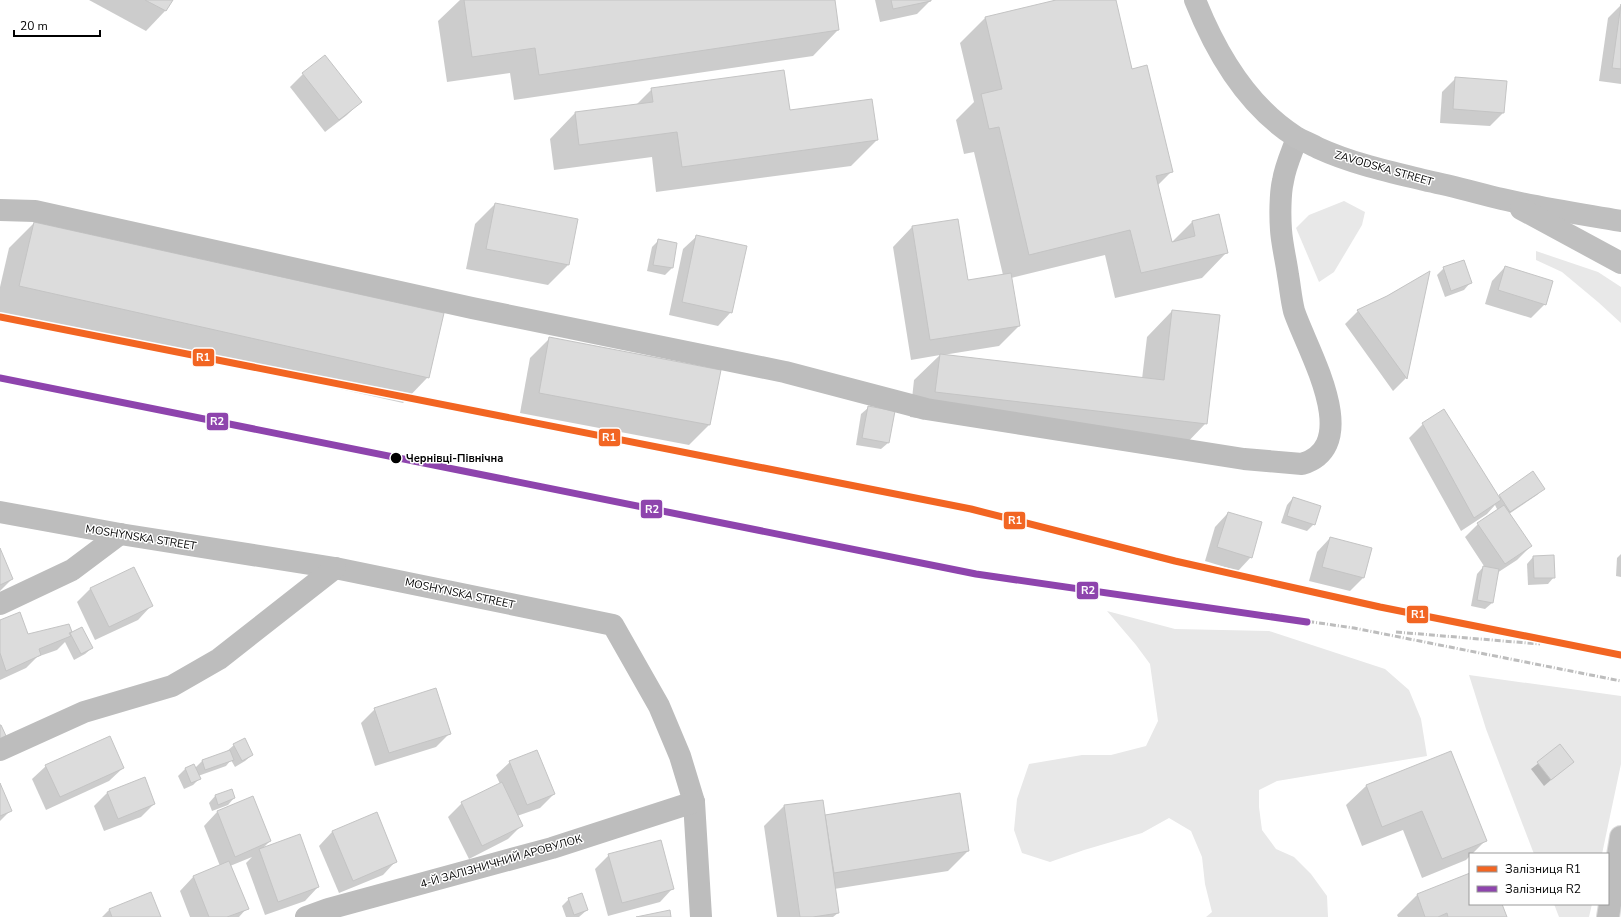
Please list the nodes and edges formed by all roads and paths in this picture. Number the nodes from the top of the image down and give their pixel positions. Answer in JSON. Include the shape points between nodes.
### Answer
{"nodes":[{"id":1,"x":1195,"y":0,"type":"edge"},
{"id":2,"x":1297,"y":138,"type":"junction"},
{"id":3,"x":1502,"y":199,"type":"junction"},
{"id":4,"x":0,"y":210,"type":"edge"},
{"id":5,"x":1621,"y":221,"type":"edge"},
{"id":6,"x":1621,"y":263,"type":"edge"},
{"id":7,"x":0,"y":512,"type":"edge"},
{"id":8,"x":120,"y":534,"type":"junction"},
{"id":9,"x":336,"y":568,"type":"junction"},
{"id":10,"x":0,"y":604,"type":"edge"},
{"id":11,"x":0,"y":750,"type":"edge"},
{"id":12,"x":694,"y":802,"type":"junction"},
{"id":13,"x":1621,"y":836,"type":"edge"},
{"id":14,"x":306,"y":917,"type":"edge"},
{"id":15,"x":701,"y":917,"type":"edge"},
{"id":16,"x":1608,"y":917,"type":"edge"}],
"edges":[{"from":1,"to":2,"type":"main road","name":"ZAVODSKA STREET","via":[[1220,53],[1243,88],[1258,106]]},
{"from":2,"to":3,"type":"main road","name":"ZAVODSKA STREET","via":[[1333,155],[1359,163]]},
{"from":2,"to":4,"type":"main road","via":[[1282,181],[1281,230],[1294,310],[1323,383],[1331,420],[1327,445],[1318,456],[1302,464],[1244,458],[926,408],[785,372],[472,308],[35,211]]},
{"from":3,"to":5,"type":"main road","name":"ZAVODSKA STREET"},
{"from":3,"to":6,"type":"main road","name":"ZAVODSKA STREET"},
{"from":7,"to":8,"type":"main road","name":"MOSHYNSKA STREET"},
{"from":8,"to":9,"type":"main road","name":"MOSHYNSKA STREET"},
{"from":8,"to":10,"type":"main road","via":[[72,570]]},
{"from":9,"to":11,"type":"main road","via":[[219,659],[172,686],[84,712]]},
{"from":9,"to":12,"type":"main road","name":"MOSHYNSKA STREET","via":[[613,625],[659,706],[680,756]]},
{"from":12,"to":14,"type":"main road","name":"4-Й ЗАЛІЗНИЧНИЙ АРОВУЛОК","via":[[552,848]]},
{"from":12,"to":15,"type":"main road","name":"MOSHYNSKA STREET"},
{"from":13,"to":16,"type":"main road"}]}
